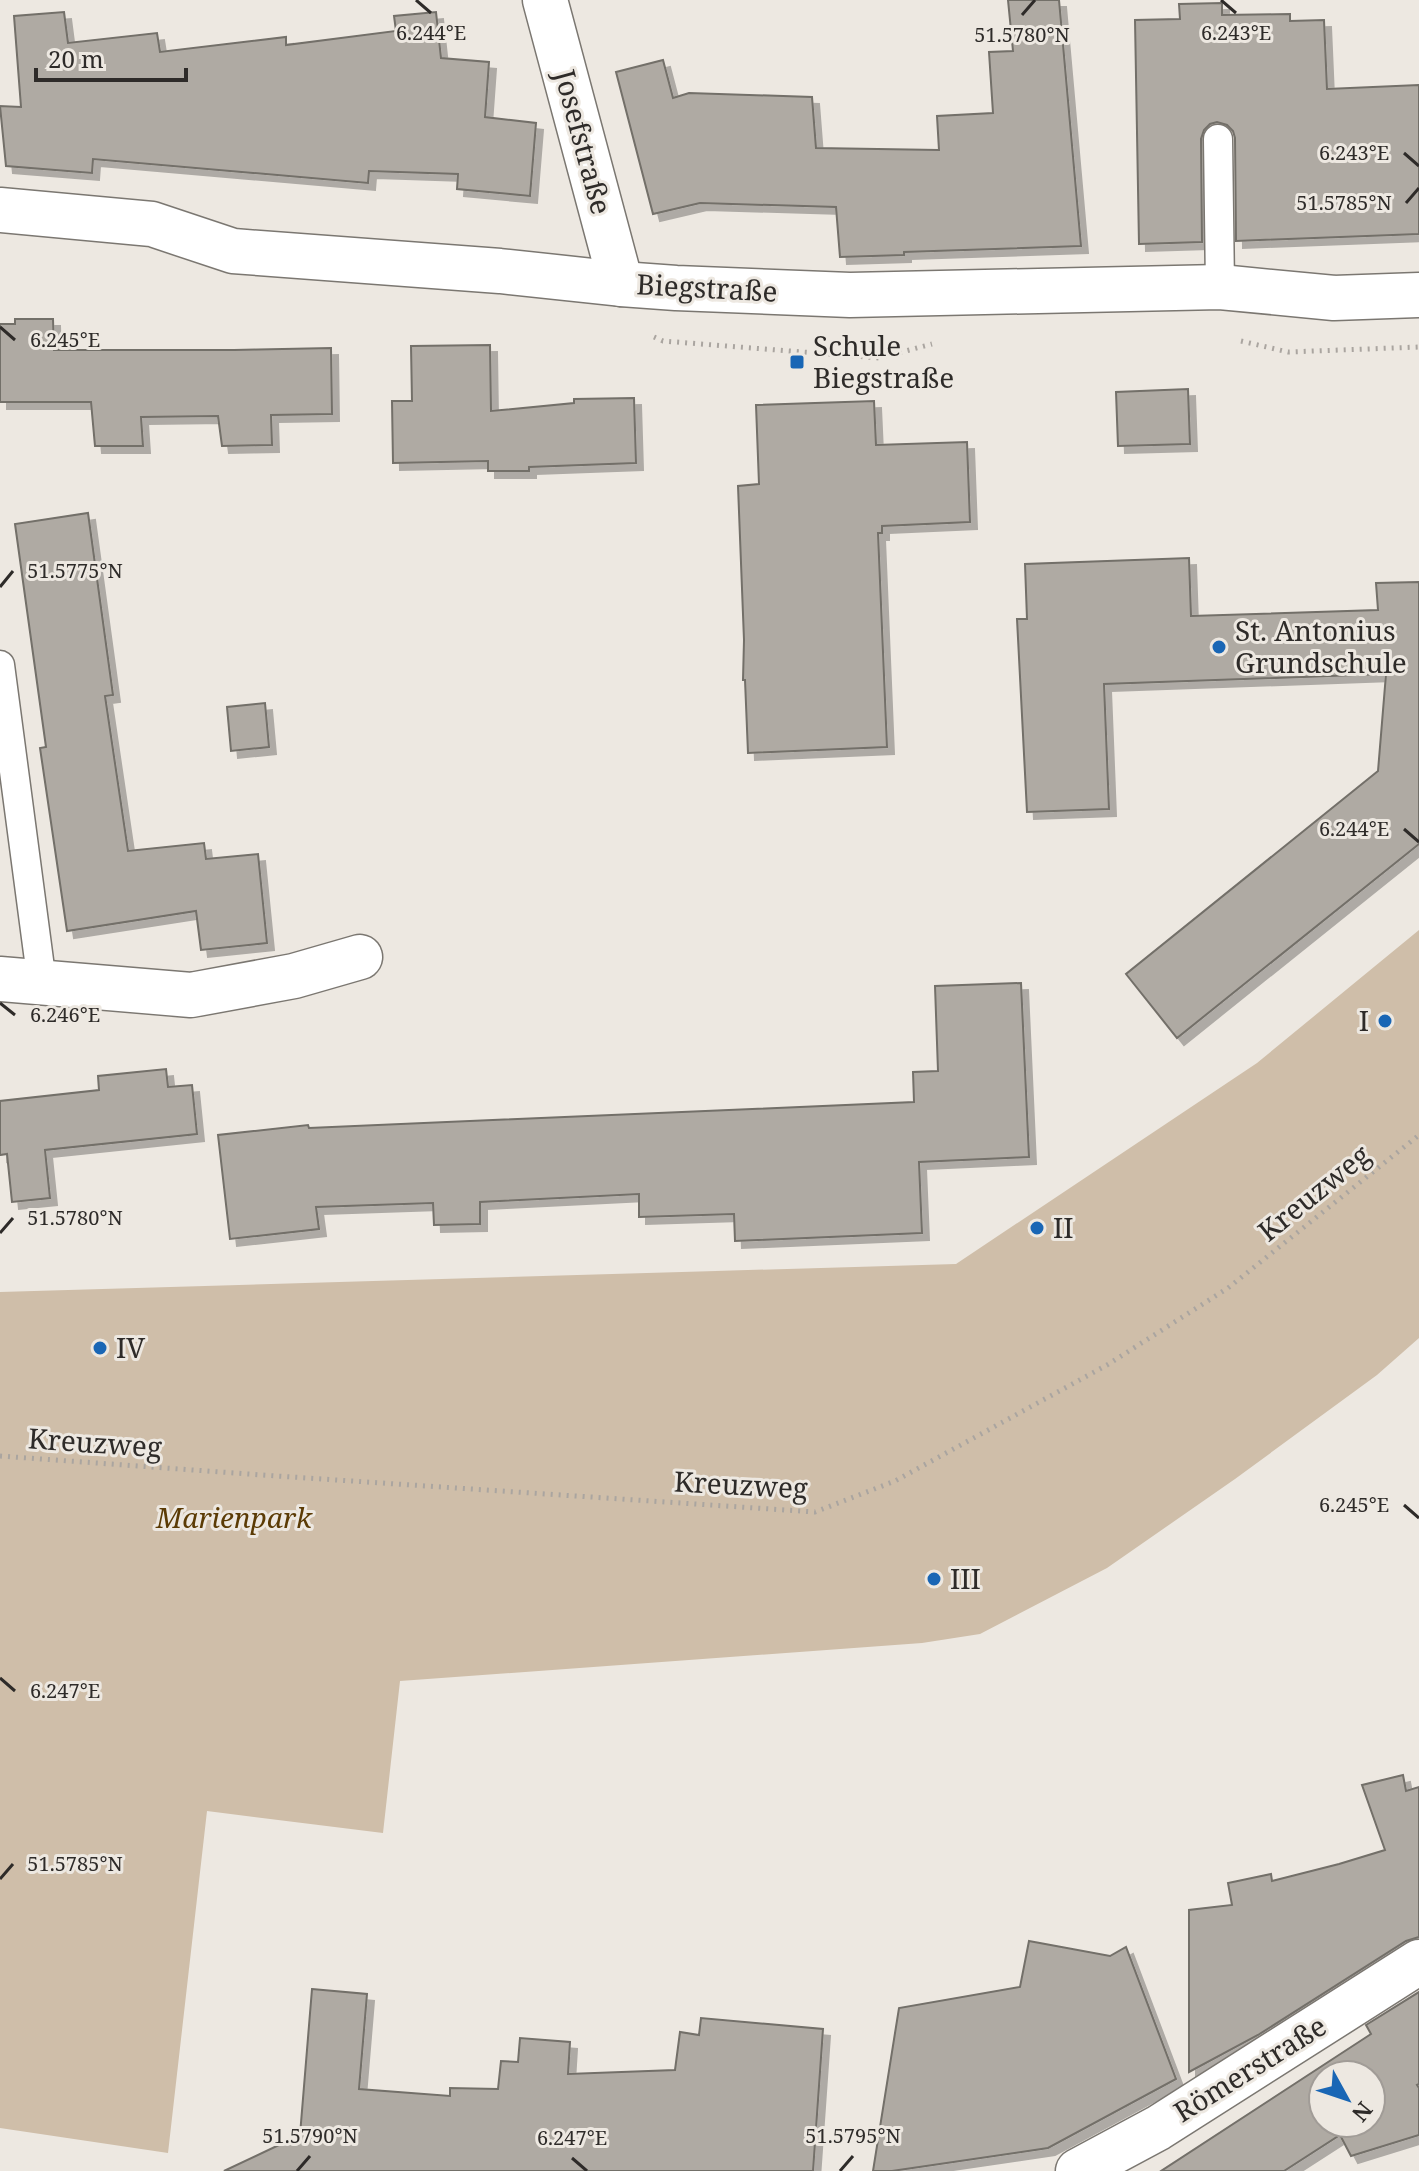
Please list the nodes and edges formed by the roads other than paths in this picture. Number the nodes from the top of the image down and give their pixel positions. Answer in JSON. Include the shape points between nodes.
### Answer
{"nodes":[{"id":1,"x":545,"y":0,"type":"edge"},
{"id":2,"x":1218,"y":139,"type":"dead end"},
{"id":3,"x":0,"y":210,"type":"edge"},
{"id":4,"x":621,"y":284,"type":"junction"},
{"id":5,"x":1220,"y":287,"type":"junction"},
{"id":6,"x":1419,"y":295,"type":"edge"},
{"id":7,"x":0,"y":665,"type":"edge"},
{"id":8,"x":360,"y":957,"type":"dead end"},
{"id":9,"x":21,"y":981,"type":"edge"},
{"id":10,"x":1419,"y":1962,"type":"edge"},
{"id":11,"x":1088,"y":2169,"type":"edge"}],
"edges":[{"from":1,"to":4,"type":"street","name":"Josefstraße"},
{"from":2,"to":5,"type":"lane"},
{"from":3,"to":4,"type":"street","name":"Biegstraße","via":[[152,224],[233,251]]},
{"from":4,"to":5,"type":"street","name":"Biegstraße","via":[[850,295]]},
{"from":5,"to":6,"type":"street","name":"Biegstraße","via":[[1334,298]]},
{"from":7,"to":9,"type":"lane"},
{"from":8,"to":9,"type":"street","via":[[294,976],[191,995]]},
{"from":10,"to":11,"type":"street","name":"Römerstraße"}]}
